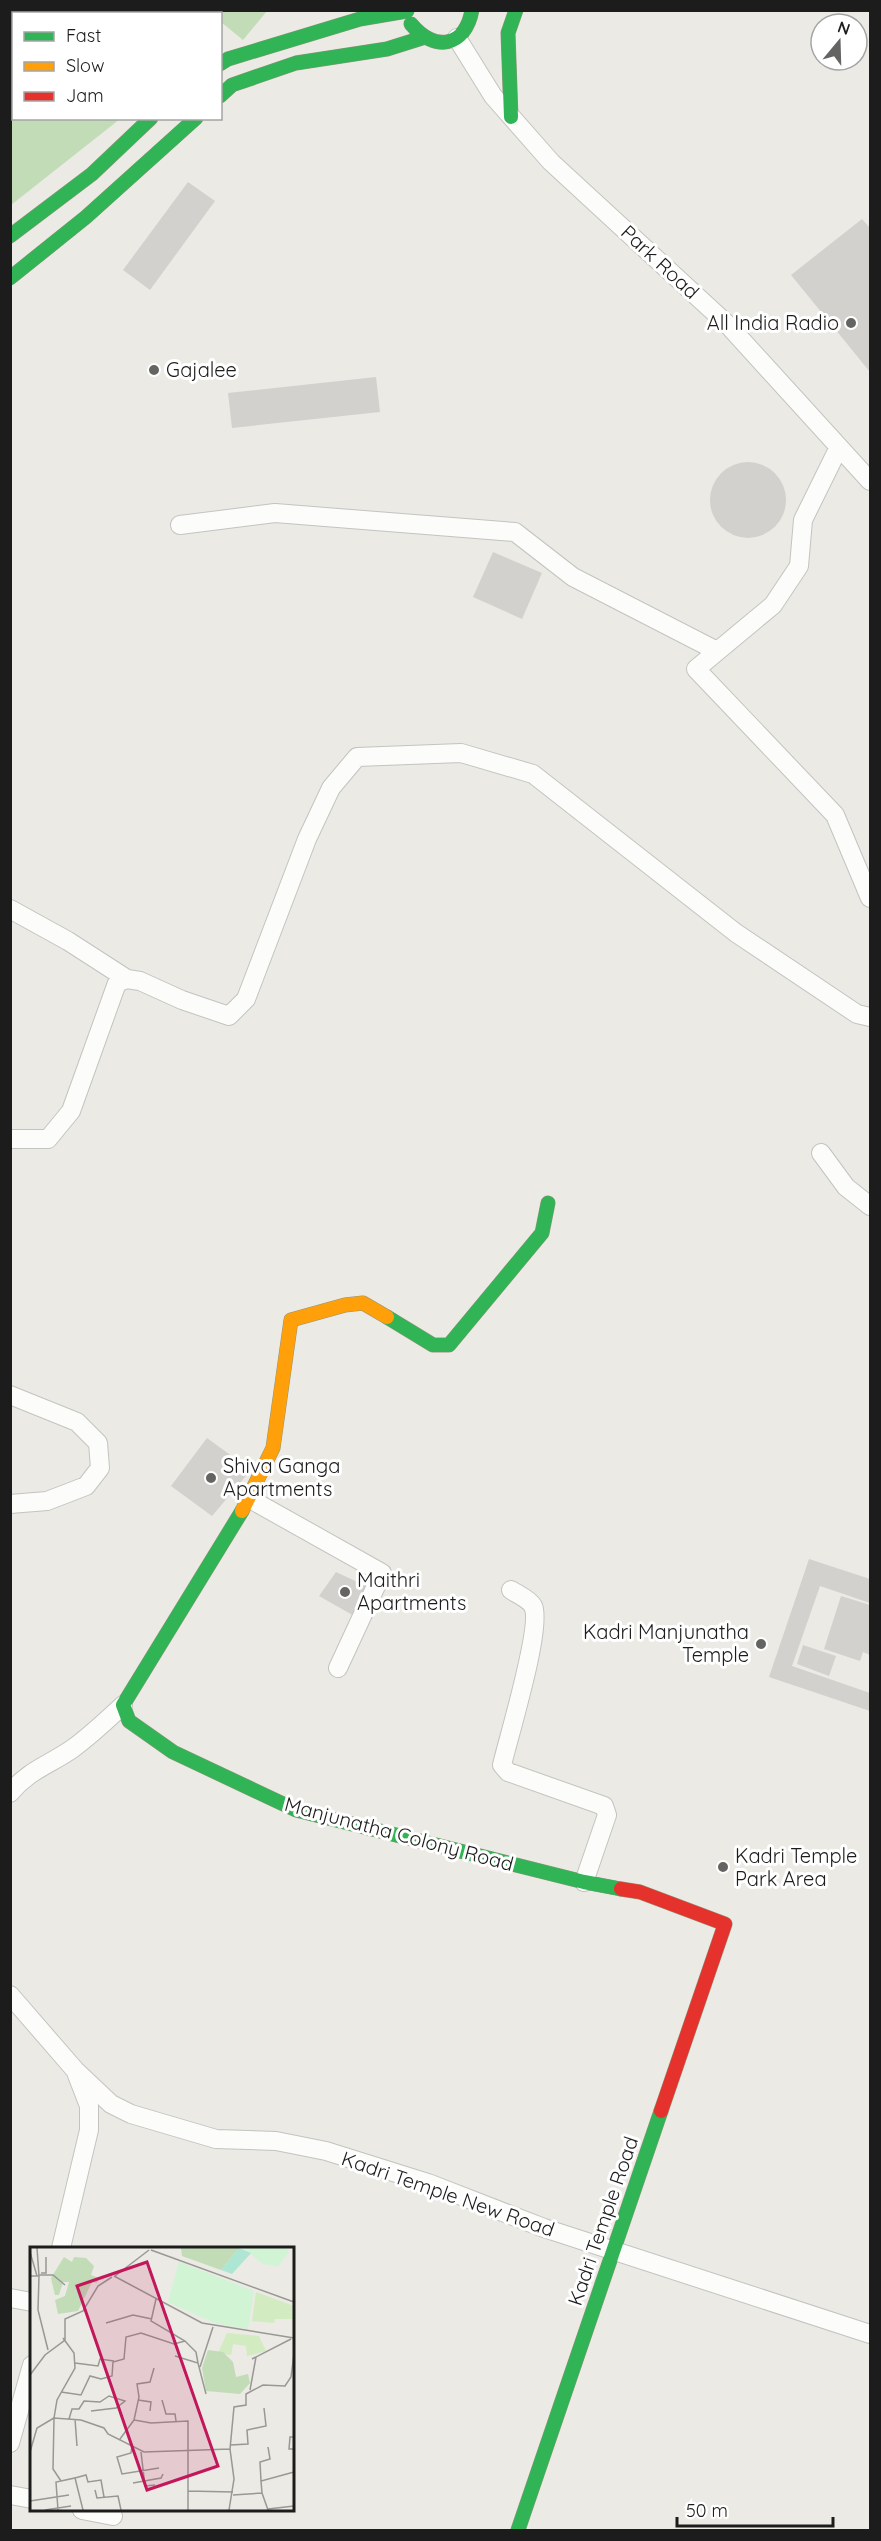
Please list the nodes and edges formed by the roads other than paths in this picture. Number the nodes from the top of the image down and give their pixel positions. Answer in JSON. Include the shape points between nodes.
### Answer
{"nodes":[{"id":1,"x":472,"y":10,"type":"edge"},
{"id":2,"x":407,"y":11,"type":"edge"},
{"id":3,"x":510,"y":12,"type":"edge"},
{"id":4,"x":481,"y":26,"type":"dead end"},
{"id":5,"x":458,"y":37,"type":"junction"},
{"id":6,"x":423,"y":38,"type":"junction"},
{"id":7,"x":222,"y":62,"type":"edge"},
{"id":8,"x":222,"y":94,"type":"edge"},
{"id":9,"x":511,"y":117,"type":"junction"},
{"id":10,"x":149,"y":120,"type":"edge"},
{"id":11,"x":194,"y":120,"type":"edge"},
{"id":12,"x":10,"y":236,"type":"edge"},
{"id":13,"x":10,"y":278,"type":"edge"},
{"id":14,"x":840,"y":447,"type":"junction"},
{"id":15,"x":870,"y":481,"type":"edge"},
{"id":16,"x":180,"y":525,"type":"dead end"},
{"id":17,"x":717,"y":651,"type":"junction"},
{"id":18,"x":870,"y":898,"type":"edge"},
{"id":19,"x":10,"y":909,"type":"edge"},
{"id":20,"x":127,"y":979,"type":"junction"},
{"id":21,"x":870,"y":1017,"type":"edge"},
{"id":22,"x":10,"y":1139,"type":"edge"},
{"id":23,"x":821,"y":1153,"type":"dead end"},
{"id":24,"x":548,"y":1203,"type":"dead end"},
{"id":25,"x":870,"y":1206,"type":"edge"},
{"id":26,"x":10,"y":1395,"type":"edge"},
{"id":27,"x":250,"y":1499,"type":"junction"},
{"id":28,"x":10,"y":1504,"type":"edge"},
{"id":29,"x":511,"y":1590,"type":"dead end"},
{"id":30,"x":338,"y":1668,"type":"dead end"},
{"id":31,"x":123,"y":1705,"type":"junction"},
{"id":32,"x":10,"y":1793,"type":"edge"},
{"id":33,"x":584,"y":1882,"type":"junction"},
{"id":34,"x":725,"y":1924,"type":"joint"},
{"id":35,"x":10,"y":1995,"type":"edge"},
{"id":36,"x":75,"y":2070,"type":"junction"},
{"id":37,"x":61,"y":2247,"type":"edge"},
{"id":38,"x":614,"y":2251,"type":"junction"},
{"id":39,"x":10,"y":2298,"type":"edge"},
{"id":40,"x":30,"y":2301,"type":"edge"},
{"id":41,"x":870,"y":2334,"type":"edge"},
{"id":42,"x":30,"y":2374,"type":"edge"},
{"id":43,"x":20,"y":2421,"type":"edge"},
{"id":44,"x":10,"y":2443,"type":"edge"},
{"id":45,"x":10,"y":2494,"type":"edge"},
{"id":46,"x":30,"y":2499,"type":"edge"},
{"id":47,"x":87,"y":2511,"type":"edge"},
{"id":48,"x":112,"y":2516,"type":"dead end"},
{"id":49,"x":518,"y":2530,"type":"edge"}],
"edges":[{"from":1,"to":5,"type":"street","via":[[469,26]]},
{"from":2,"to":6,"type":"street","via":[[410,22]]},
{"from":2,"to":7,"type":"street","via":[[360,19]]},
{"from":3,"to":9,"type":"street"},
{"from":4,"to":5,"type":"street"},
{"from":5,"to":6,"type":"street","via":[[444,43]]},
{"from":5,"to":9,"type":"street","name":"Park Road","via":[[493,96]]},
{"from":6,"to":8,"type":"street","via":[[387,49],[296,63],[232,85]]},
{"from":9,"to":14,"type":"street","name":"Park Road","via":[[551,162],[728,325]]},
{"from":10,"to":12,"type":"street","via":[[92,174]]},
{"from":11,"to":13,"type":"street","via":[[86,217]]},
{"from":14,"to":15,"type":"street","name":"Park Road"},
{"from":14,"to":17,"type":"street","via":[[802,520],[799,567],[773,605]]},
{"from":16,"to":17,"type":"street","via":[[275,513],[515,532],[573,577]]},
{"from":17,"to":18,"type":"street","via":[[696,669],[835,815]]},
{"from":19,"to":20,"type":"street"},
{"from":20,"to":21,"type":"street","via":[[229,1016],[246,999],[307,839],[331,788],[357,757],[461,753],[532,774],[736,933],[857,1014]]},
{"from":20,"to":22,"type":"street","via":[[117,983],[71,1111],[48,1139]]},
{"from":23,"to":25,"type":"street","via":[[846,1187]]},
{"from":24,"to":27,"type":"street","via":[[542,1233],[449,1346],[433,1345],[363,1303],[291,1320],[273,1448]]},
{"from":26,"to":28,"type":"street","via":[[77,1422],[98,1443],[100,1468],[86,1486],[47,1501]]},
{"from":27,"to":30,"type":"street","via":[[382,1573]]},
{"from":27,"to":31,"type":"street"},
{"from":29,"to":33,"type":"street","via":[[530,1603],[535,1615],[531,1651],[501,1765],[508,1772],[604,1806],[608,1815]]},
{"from":31,"to":32,"type":"street"},
{"from":31,"to":33,"type":"street","name":"Manjunatha Colony Road","via":[[129,1721],[173,1752],[296,1810]]},
{"from":33,"to":34,"type":"street","name":"Manjunatha Colony Road","via":[[640,1892]]},
{"from":34,"to":38,"type":"street","name":"Kadri Temple Road"},
{"from":35,"to":36,"type":"street","name":"Kadri Temple New Road"},
{"from":36,"to":37,"type":"street","via":[[89,2106],[89,2130]]},
{"from":36,"to":38,"type":"street","name":"Kadri Temple New Road","via":[[111,2104],[131,2114],[216,2139],[276,2141],[326,2151],[428,2183]]},
{"from":38,"to":41,"type":"street","name":"Kadri Temple New Road"},
{"from":38,"to":49,"type":"street","name":"Kadri Temple Road"},
{"from":39,"to":40,"type":"street"},
{"from":42,"to":43,"type":"street"},
{"from":43,"to":44,"type":"street"},
{"from":45,"to":46,"type":"street"},
{"from":47,"to":48,"type":"street"}]}
